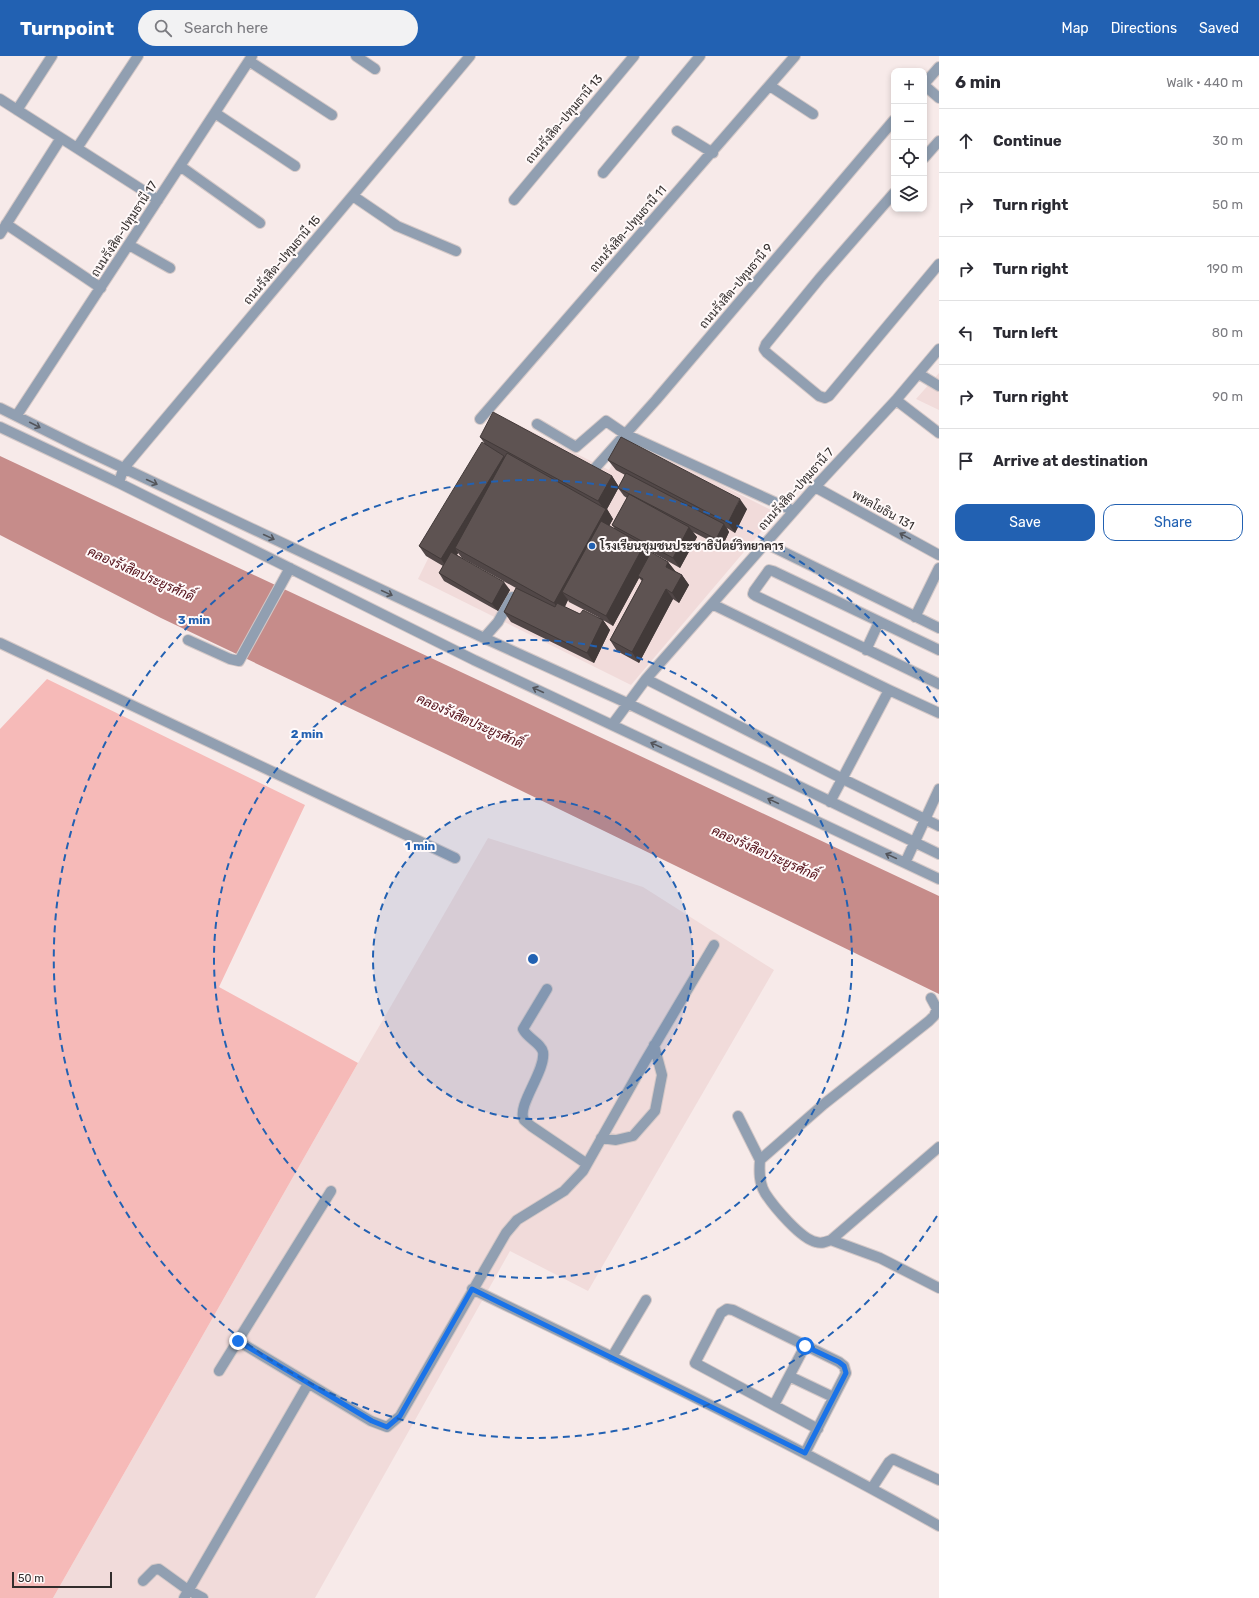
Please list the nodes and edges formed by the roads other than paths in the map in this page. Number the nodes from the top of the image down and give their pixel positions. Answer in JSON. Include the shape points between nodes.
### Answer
{"nodes":[{"id":1,"x":52,"y":56,"type":"edge"},
{"id":2,"x":138,"y":56,"type":"edge"},
{"id":3,"x":356,"y":56,"type":"edge"},
{"id":4,"x":470,"y":56,"type":"edge"},
{"id":5,"x":632,"y":56,"type":"edge"},
{"id":6,"x":700,"y":56,"type":"edge"},
{"id":7,"x":795,"y":56,"type":"edge"},
{"id":8,"x":250,"y":58,"type":"edge"},
{"id":9,"x":939,"y":67,"type":"edge"},
{"id":10,"x":374,"y":69,"type":"dead end"},
{"id":11,"x":927,"y":81,"type":"edge"},
{"id":12,"x":770,"y":86,"type":"junction"},
{"id":13,"x":927,"y":88,"type":"edge"},
{"id":14,"x":939,"y":98,"type":"edge"},
{"id":15,"x":0,"y":99,"type":"edge"},
{"id":16,"x":17,"y":110,"type":"junction"},
{"id":17,"x":215,"y":113,"type":"junction"},
{"id":18,"x":813,"y":114,"type":"dead end"},
{"id":19,"x":332,"y":115,"type":"dead end"},
{"id":20,"x":891,"y":124,"type":"edge"},
{"id":21,"x":677,"y":131,"type":"dead end"},
{"id":22,"x":61,"y":138,"type":"junction"},
{"id":23,"x":939,"y":141,"type":"edge"},
{"id":24,"x":77,"y":148,"type":"junction"},
{"id":25,"x":713,"y":153,"type":"junction"},
{"id":26,"x":927,"y":155,"type":"edge"},
{"id":27,"x":180,"y":166,"type":"junction"},
{"id":28,"x":295,"y":166,"type":"dead end"},
{"id":29,"x":603,"y":174,"type":"dead end"},
{"id":30,"x":353,"y":196,"type":"junction"},
{"id":31,"x":891,"y":196,"type":"edge"},
{"id":32,"x":158,"y":200,"type":"junction"},
{"id":33,"x":514,"y":200,"type":"dead end"},
{"id":34,"x":260,"y":223,"type":"dead end"},
{"id":35,"x":6,"y":224,"type":"junction"},
{"id":36,"x":0,"y":234,"type":"edge"},
{"id":37,"x":129,"y":245,"type":"junction"},
{"id":38,"x":456,"y":251,"type":"dead end"},
{"id":39,"x":939,"y":264,"type":"edge"},
{"id":40,"x":170,"y":268,"type":"dead end"},
{"id":41,"x":101,"y":288,"type":"junction"},
{"id":42,"x":939,"y":349,"type":"edge"},
{"id":43,"x":919,"y":374,"type":"junction"},
{"id":44,"x":939,"y":386,"type":"edge"},
{"id":45,"x":896,"y":400,"type":"junction"},
{"id":46,"x":0,"y":408,"type":"edge"},
{"id":47,"x":17,"y":416,"type":"junction"},
{"id":48,"x":480,"y":419,"type":"dead end"},
{"id":49,"x":537,"y":424,"type":"dead end"},
{"id":50,"x":0,"y":427,"type":"edge"},
{"id":51,"x":939,"y":432,"type":"edge"},
{"id":52,"x":625,"y":434,"type":"junction"},
{"id":53,"x":596,"y":467,"type":"edge"},
{"id":54,"x":123,"y":469,"type":"junction"},
{"id":55,"x":119,"y":483,"type":"junction"},
{"id":56,"x":815,"y":487,"type":"junction"},
{"id":57,"x":794,"y":511,"type":"junction"},
{"id":58,"x":765,"y":543,"type":"junction"},
{"id":59,"x":939,"y":555,"type":"edge"},
{"id":60,"x":290,"y":568,"type":"junction"},
{"id":61,"x":939,"y":568,"type":"edge"},
{"id":62,"x":514,"y":593,"type":"edge"},
{"id":63,"x":712,"y":604,"type":"junction"},
{"id":64,"x":915,"y":617,"type":"junction"},
{"id":65,"x":879,"y":622,"type":"junction"},
{"id":66,"x":939,"y":628,"type":"edge"},
{"id":67,"x":484,"y":638,"type":"junction"},
{"id":68,"x":188,"y":640,"type":"dead end"},
{"id":69,"x":0,"y":643,"type":"edge"},
{"id":70,"x":866,"y":650,"type":"junction"},
{"id":71,"x":939,"y":650,"type":"edge"},
{"id":72,"x":646,"y":679,"type":"junction"},
{"id":73,"x":939,"y":684,"type":"edge"},
{"id":74,"x":889,"y":690,"type":"junction"},
{"id":75,"x":627,"y":703,"type":"junction"},
{"id":76,"x":939,"y":713,"type":"edge"},
{"id":77,"x":612,"y":725,"type":"junction"},
{"id":78,"x":841,"y":778,"type":"junction"},
{"id":79,"x":939,"y":789,"type":"edge"},
{"id":80,"x":830,"y":802,"type":"junction"},
{"id":81,"x":925,"y":819,"type":"junction"},
{"id":82,"x":939,"y":826,"type":"edge"},
{"id":83,"x":914,"y":842,"type":"junction"},
{"id":84,"x":939,"y":854,"type":"edge"},
{"id":85,"x":455,"y":858,"type":"dead end"},
{"id":86,"x":905,"y":863,"type":"junction"},
{"id":87,"x":939,"y":879,"type":"edge"},
{"id":88,"x":714,"y":945,"type":"dead end"},
{"id":89,"x":547,"y":989,"type":"dead end"},
{"id":90,"x":931,"y":998,"type":"dead end"},
{"id":91,"x":654,"y":1045,"type":"junction"},
{"id":92,"x":738,"y":1116,"type":"dead end"},
{"id":93,"x":601,"y":1138,"type":"junction"},
{"id":94,"x":939,"y":1147,"type":"edge"},
{"id":95,"x":760,"y":1160,"type":"junction"},
{"id":96,"x":587,"y":1164,"type":"junction"},
{"id":97,"x":331,"y":1191,"type":"dead end"},
{"id":98,"x":831,"y":1240,"type":"junction"},
{"id":99,"x":939,"y":1288,"type":"edge"},
{"id":100,"x":472,"y":1289,"type":"junction"},
{"id":101,"x":646,"y":1300,"type":"dead end"},
{"id":102,"x":238,"y":1341,"type":"junction"},
{"id":103,"x":805,"y":1346,"type":"junction"},
{"id":104,"x":612,"y":1357,"type":"junction"},
{"id":105,"x":219,"y":1372,"type":"dead end"},
{"id":106,"x":791,"y":1377,"type":"junction"},
{"id":107,"x":308,"y":1384,"type":"junction"},
{"id":108,"x":833,"y":1397,"type":"junction"},
{"id":109,"x":774,"y":1405,"type":"junction"},
{"id":110,"x":818,"y":1428,"type":"junction"},
{"id":111,"x":805,"y":1453,"type":"junction"},
{"id":112,"x":939,"y":1480,"type":"edge"},
{"id":113,"x":872,"y":1488,"type":"junction"},
{"id":114,"x":939,"y":1526,"type":"edge"},
{"id":115,"x":143,"y":1581,"type":"dead end"},
{"id":116,"x":186,"y":1594,"type":"edge"},
{"id":117,"x":203,"y":1598,"type":"edge"}],
"edges":[{"from":1,"to":16,"type":"street"},
{"from":2,"to":24,"type":"street"},
{"from":3,"to":10,"type":"street"},
{"from":4,"to":30,"type":"street","name":"ถนนรังสิต-ปทุมธานี 15"},
{"from":5,"to":33,"type":"street","name":"ถนนรังสิต-ปทุมธานี 13"},
{"from":6,"to":29,"type":"street"},
{"from":7,"to":12,"type":"street","name":"ถนนรังสิต-ปทุมธานี 11"},
{"from":8,"to":17,"type":"street","name":"ถนนรังสิต-ปทุมธานี 17"},
{"from":8,"to":19,"type":"street"},
{"from":9,"to":11,"type":"street"},
{"from":12,"to":18,"type":"street"},
{"from":12,"to":25,"type":"street","name":"ถนนรังสิต-ปทุมธานี 11"},
{"from":13,"to":14,"type":"street"},
{"from":15,"to":16,"type":"street"},
{"from":16,"to":22,"type":"street"},
{"from":17,"to":27,"type":"street","name":"ถนนรังสิต-ปทุมธานี 17"},
{"from":17,"to":28,"type":"street"},
{"from":20,"to":52,"type":"street","name":"ถนนรังสิต-ปทุมธานี 9"},
{"from":21,"to":25,"type":"street"},
{"from":22,"to":24,"type":"street"},
{"from":22,"to":35,"type":"street"},
{"from":23,"to":26,"type":"street"},
{"from":24,"to":32,"type":"street"},
{"from":25,"to":48,"type":"street","name":"ถนนรังสิต-ปทุมธานี 11"},
{"from":27,"to":32,"type":"street","name":"ถนนรังสิต-ปทุมธานี 17"},
{"from":27,"to":34,"type":"street"},
{"from":30,"to":38,"type":"street","via":[[397,226]]},
{"from":30,"to":54,"type":"street","name":"ถนนรังสิต-ปทุมธานี 15"},
{"from":31,"to":39,"type":"street","via":[[766,344],[764,349],[767,354],[819,396],[829,396]]},
{"from":32,"to":37,"type":"street","name":"ถนนรังสิต-ปทุมธานี 17"},
{"from":35,"to":36,"type":"street"},
{"from":35,"to":41,"type":"street"},
{"from":37,"to":40,"type":"street"},
{"from":37,"to":41,"type":"street","name":"ถนนรังสิต-ปทุมธานี 17"},
{"from":41,"to":47,"type":"street","name":"ถนนรังสิต-ปทุมธานี 17"},
{"from":42,"to":43,"type":"street","name":"ถนนรังสิต-ปทุมธานี 7"},
{"from":43,"to":44,"type":"street"},
{"from":43,"to":45,"type":"street","name":"ถนนรังสิต-ปทุมธานี 7"},
{"from":45,"to":51,"type":"street"},
{"from":45,"to":56,"type":"street","name":"ถนนรังสิต-ปทุมธานี 7"},
{"from":46,"to":47,"type":"street"},
{"from":47,"to":54,"type":"street","one_way":true},
{"from":49,"to":52,"type":"street","via":[[576,447],[606,421]]},
{"from":50,"to":55,"type":"street"},
{"from":52,"to":53,"type":"street","name":"ถนนรังสิต-ปทุมธานี 9"},
{"from":52,"to":57,"type":"street"},
{"from":54,"to":55,"type":"street","name":"ถนนรังสิต-ปทุมธานี 15"},
{"from":54,"to":67,"type":"street","one_way":true},
{"from":55,"to":60,"type":"street"},
{"from":56,"to":57,"type":"street","name":"ถนนรังสิต-ปทุมธานี 7"},
{"from":59,"to":56,"type":"street","name":"พหลโยธิน 131","one_way":true},
{"from":57,"to":58,"type":"street","name":"ถนนรังสิต-ปทุมธานี 7"},
{"from":58,"to":63,"type":"street","name":"ถนนรังสิต-ปทุมธานี 7"},
{"from":58,"to":64,"type":"street"},
{"from":60,"to":68,"type":"street","via":[[239,661]]},
{"from":77,"to":60,"type":"street","one_way":true,"via":[[474,660]]},
{"from":61,"to":64,"type":"street"},
{"from":62,"to":67,"type":"street","via":[[498,622]]},
{"from":63,"to":72,"type":"street","name":"ถนนรังสิต-ปทุมธานี 7"},
{"from":63,"to":74,"type":"street"},
{"from":64,"to":66,"type":"street"},
{"from":65,"to":70,"type":"street"},
{"from":65,"to":70,"type":"street","via":[[769,570],[754,591],[753,594],[756,596]]},
{"from":65,"to":71,"type":"street"},
{"from":67,"to":75,"type":"street"},
{"from":69,"to":85,"type":"street"},
{"from":70,"to":73,"type":"street"},
{"from":72,"to":75,"type":"street","name":"ถนนรังสิต-ปทุมธานี 7"},
{"from":72,"to":78,"type":"street"},
{"from":74,"to":76,"type":"street"},
{"from":74,"to":78,"type":"street"},
{"from":75,"to":77,"type":"street","name":"ถนนรังสิต-ปทุมธานี 7"},
{"from":75,"to":80,"type":"street"},
{"from":86,"to":77,"type":"street","one_way":true},
{"from":78,"to":80,"type":"street"},
{"from":78,"to":81,"type":"street"},
{"from":79,"to":81,"type":"street"},
{"from":80,"to":83,"type":"street"},
{"from":81,"to":82,"type":"street"},
{"from":81,"to":83,"type":"street"},
{"from":83,"to":84,"type":"street"},
{"from":83,"to":86,"type":"street"},
{"from":86,"to":87,"type":"street"},
{"from":88,"to":91,"type":"street"},
{"from":89,"to":96,"type":"street","via":[[523,1029],[543,1053],[537,1078],[522,1113],[524,1120],[531,1126]]},
{"from":90,"to":95,"type":"street","via":[[937,1009],[929,1021],[824,1104]]},
{"from":91,"to":93,"type":"street"},
{"from":91,"to":93,"type":"street","via":[[662,1075],[656,1111],[633,1136],[616,1140]]},
{"from":92,"to":95,"type":"street"},
{"from":93,"to":96,"type":"street"},
{"from":94,"to":98,"type":"street"},
{"from":95,"to":98,"type":"street","via":[[759,1177],[765,1193],[795,1229],[815,1242]]},
{"from":96,"to":100,"type":"street","via":[[564,1191],[517,1220],[506,1233]]},
{"from":97,"to":102,"type":"street"},
{"from":98,"to":99,"type":"street","via":[[880,1258]]},
{"from":100,"to":104,"type":"street"},
{"from":100,"to":107,"type":"street","via":[[400,1416],[387,1427]]},
{"from":101,"to":104,"type":"street"},
{"from":102,"to":105,"type":"street"},
{"from":102,"to":107,"type":"street"},
{"from":103,"to":106,"type":"street"},
{"from":103,"to":108,"type":"street","via":[[844,1366],[846,1373]]},
{"from":103,"to":109,"type":"street","via":[[733,1310],[727,1309],[721,1313],[695,1363]]},
{"from":104,"to":111,"type":"street"},
{"from":106,"to":108,"type":"street"},
{"from":106,"to":109,"type":"street"},
{"from":107,"to":116,"type":"street"},
{"from":108,"to":110,"type":"street"},
{"from":109,"to":110,"type":"street"},
{"from":110,"to":111,"type":"street"},
{"from":111,"to":113,"type":"street"},
{"from":112,"to":113,"type":"street","via":[[893,1459],[888,1462]]},
{"from":113,"to":114,"type":"street"},
{"from":115,"to":116,"type":"street","via":[[154,1570],[159,1569]]},
{"from":116,"to":117,"type":"street"}]}
